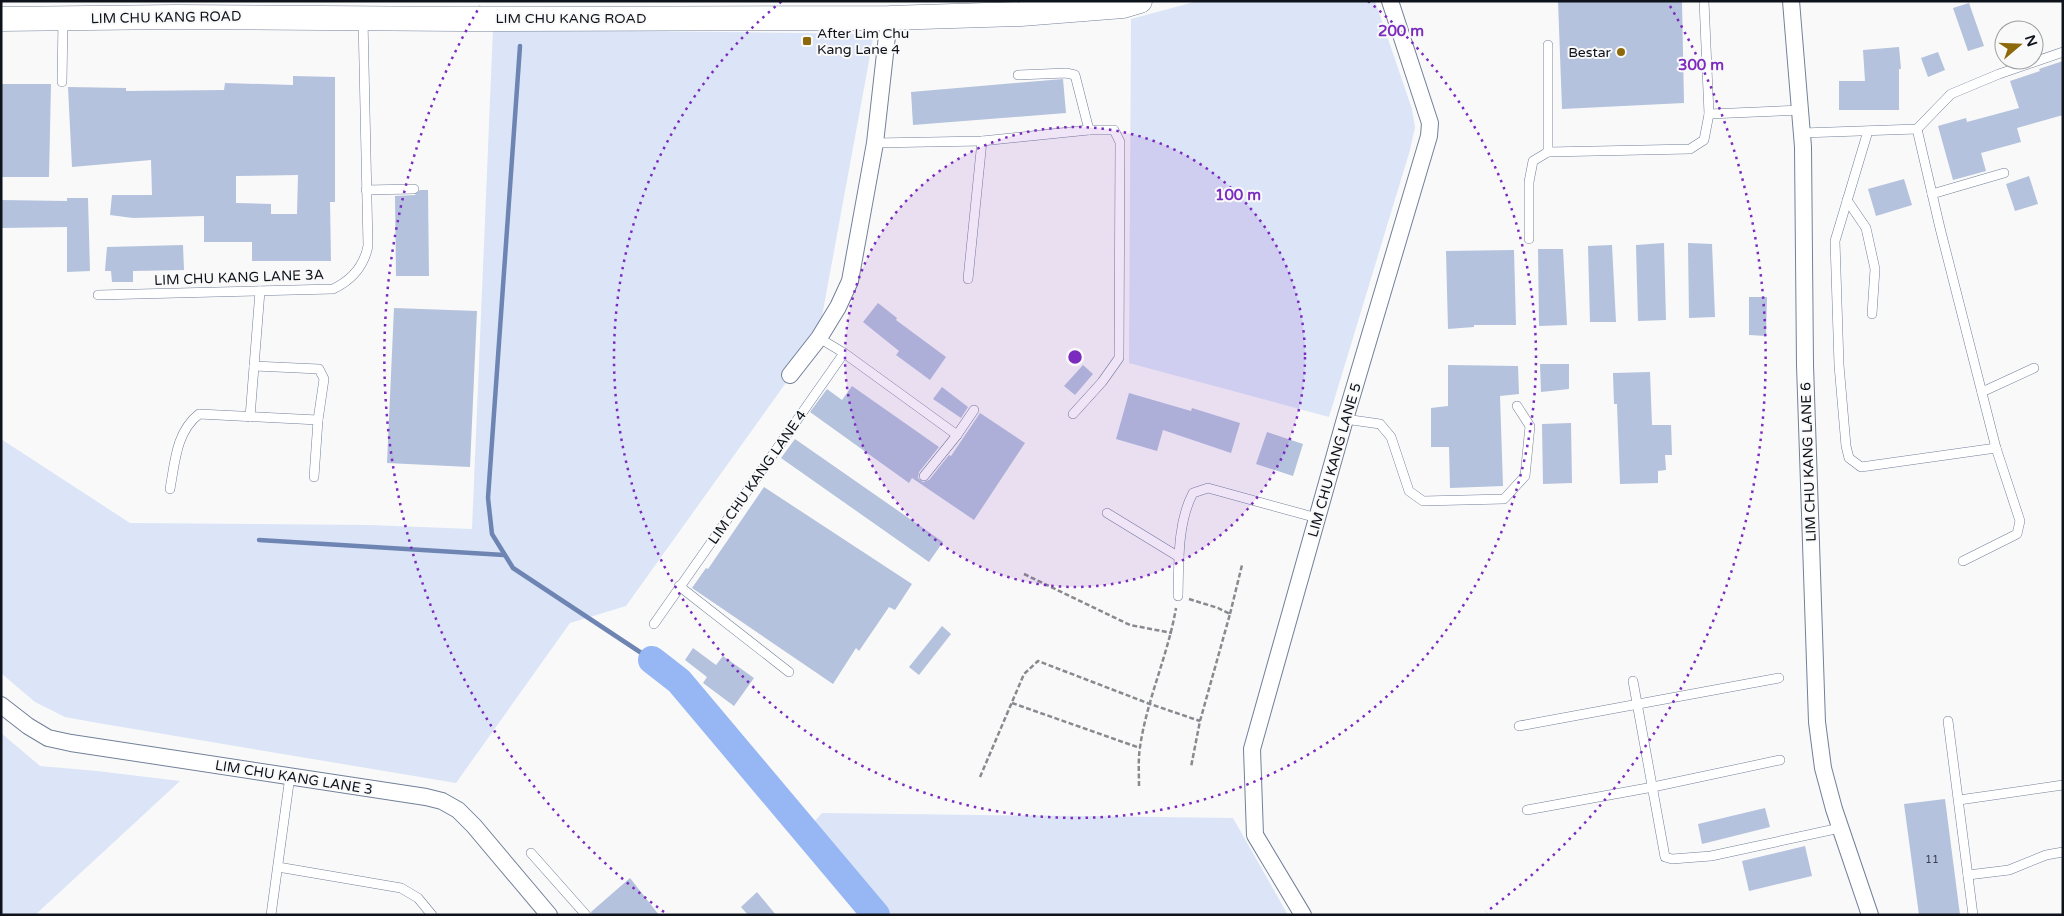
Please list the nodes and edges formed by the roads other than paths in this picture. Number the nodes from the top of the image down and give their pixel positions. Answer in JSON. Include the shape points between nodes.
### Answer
{"nodes":[{"id":1,"x":1140,"y":1,"type":"edge"},
{"id":2,"x":1390,"y":1,"type":"edge"},
{"id":3,"x":1704,"y":1,"type":"edge"},
{"id":4,"x":1791,"y":1,"type":"edge"},
{"id":5,"x":363,"y":17,"type":"junction"},
{"id":6,"x":889,"y":18,"type":"junction"},
{"id":7,"x":1,"y":19,"type":"edge"},
{"id":8,"x":63,"y":19,"type":"junction"},
{"id":9,"x":1548,"y":45,"type":"dead end"},
{"id":10,"x":2063,"y":52,"type":"edge"},
{"id":11,"x":1018,"y":75,"type":"dead end"},
{"id":12,"x":62,"y":82,"type":"dead end"},
{"id":13,"x":1801,"y":110,"type":"junction"},
{"id":14,"x":1710,"y":114,"type":"junction"},
{"id":15,"x":1917,"y":129,"type":"junction"},
{"id":16,"x":1089,"y":130,"type":"junction"},
{"id":17,"x":1868,"y":132,"type":"junction"},
{"id":18,"x":1802,"y":133,"type":"junction"},
{"id":19,"x":982,"y":141,"type":"junction"},
{"id":20,"x":875,"y":144,"type":"junction"},
{"id":21,"x":1548,"y":152,"type":"junction"},
{"id":22,"x":2004,"y":173,"type":"dead end"},
{"id":23,"x":366,"y":190,"type":"junction"},
{"id":24,"x":414,"y":190,"type":"dead end"},
{"id":25,"x":1932,"y":194,"type":"junction"},
{"id":26,"x":1846,"y":200,"type":"junction"},
{"id":27,"x":1529,"y":239,"type":"dead end"},
{"id":28,"x":968,"y":279,"type":"dead end"},
{"id":29,"x":260,"y":291,"type":"junction"},
{"id":30,"x":98,"y":295,"type":"dead end"},
{"id":31,"x":1872,"y":314,"type":"dead end"},
{"id":32,"x":819,"y":338,"type":"junction"},
{"id":33,"x":844,"y":353,"type":"junction"},
{"id":34,"x":254,"y":366,"type":"junction"},
{"id":35,"x":2034,"y":368,"type":"dead end"},
{"id":36,"x":790,"y":375,"type":"dead end"},
{"id":37,"x":1982,"y":392,"type":"junction"},
{"id":38,"x":1517,"y":406,"type":"dead end"},
{"id":39,"x":974,"y":410,"type":"dead end"},
{"id":40,"x":1073,"y":414,"type":"dead end"},
{"id":41,"x":250,"y":417,"type":"junction"},
{"id":42,"x":1345,"y":419,"type":"junction"},
{"id":43,"x":318,"y":420,"type":"junction"},
{"id":44,"x":957,"y":435,"type":"junction"},
{"id":45,"x":1996,"y":448,"type":"junction"},
{"id":46,"x":924,"y":476,"type":"dead end"},
{"id":47,"x":314,"y":477,"type":"dead end"},
{"id":48,"x":170,"y":489,"type":"dead end"},
{"id":49,"x":1107,"y":513,"type":"dead end"},
{"id":50,"x":1317,"y":518,"type":"junction"},
{"id":51,"x":1179,"y":557,"type":"junction"},
{"id":52,"x":1963,"y":561,"type":"dead end"},
{"id":53,"x":680,"y":586,"type":"junction"},
{"id":54,"x":1178,"y":596,"type":"road end"},
{"id":55,"x":654,"y":624,"type":"dead end"},
{"id":56,"x":789,"y":672,"type":"dead end"},
{"id":57,"x":1779,"y":678,"type":"dead end"},
{"id":58,"x":1633,"y":680,"type":"dead end"},
{"id":59,"x":1,"y":705,"type":"edge"},
{"id":60,"x":1637,"y":705,"type":"junction"},
{"id":61,"x":1948,"y":721,"type":"dead end"},
{"id":62,"x":1518,"y":726,"type":"dead end"},
{"id":63,"x":1780,"y":760,"type":"dead end"},
{"id":64,"x":290,"y":776,"type":"junction"},
{"id":65,"x":2063,"y":785,"type":"edge"},
{"id":66,"x":1652,"y":787,"type":"junction"},
{"id":67,"x":1959,"y":800,"type":"junction"},
{"id":68,"x":1527,"y":810,"type":"dead end"},
{"id":69,"x":1840,"y":828,"type":"junction"},
{"id":70,"x":2063,"y":852,"type":"edge"},
{"id":71,"x":531,"y":853,"type":"dead end"},
{"id":72,"x":278,"y":867,"type":"junction"},
{"id":73,"x":1968,"y":875,"type":"junction"},
{"id":74,"x":271,"y":915,"type":"edge"},
{"id":75,"x":432,"y":915,"type":"edge"},
{"id":76,"x":549,"y":915,"type":"edge"},
{"id":77,"x":586,"y":915,"type":"edge"},
{"id":78,"x":1303,"y":915,"type":"edge"},
{"id":79,"x":1870,"y":915,"type":"edge"},
{"id":80,"x":1973,"y":915,"type":"edge"}],
"edges":[{"from":1,"to":6,"type":"main road","name":"LIM CHU KANG ROAD","via":[[1123,6],[1021,14]]},
{"from":2,"to":42,"type":"street","name":"LIM CHU KANG LANE 5","via":[[1430,123],[1429,136]]},
{"from":3,"to":14,"type":"lane"},
{"from":4,"to":13,"type":"street","name":"LIM CHU KANG LANE 6"},
{"from":5,"to":6,"type":"main road","name":"LIM CHU KANG ROAD"},
{"from":5,"to":8,"type":"main road","name":"LIM CHU KANG ROAD"},
{"from":5,"to":23,"type":"lane","name":"LIM CHU KANG LANE 3A"},
{"from":6,"to":20,"type":"street"},
{"from":7,"to":8,"type":"main road","name":"LIM CHU KANG ROAD"},
{"from":8,"to":12,"type":"lane"},
{"from":9,"to":21,"type":"lane"},
{"from":10,"to":15,"type":"lane","via":[[1951,94]]},
{"from":11,"to":16,"type":"lane","via":[[1075,75]]},
{"from":13,"to":14,"type":"lane"},
{"from":13,"to":18,"type":"street","name":"LIM CHU KANG LANE 6"},
{"from":14,"to":21,"type":"lane","via":[[1704,140],[1690,149]]},
{"from":15,"to":17,"type":"lane"},
{"from":15,"to":25,"type":"lane"},
{"from":16,"to":19,"type":"lane"},
{"from":16,"to":40,"type":"lane","via":[[1114,130],[1120,142],[1119,358]]},
{"from":17,"to":18,"type":"lane"},
{"from":17,"to":26,"type":"lane"},
{"from":18,"to":69,"type":"street","name":"LIM CHU KANG LANE 6","via":[[1805,365],[1817,722],[1823,768]]},
{"from":19,"to":20,"type":"lane"},
{"from":19,"to":28,"type":"lane"},
{"from":20,"to":32,"type":"street","via":[[850,281]]},
{"from":21,"to":27,"type":"lane","via":[[1533,161],[1529,182]]},
{"from":22,"to":25,"type":"lane"},
{"from":23,"to":24,"type":"lane"},
{"from":23,"to":29,"type":"lane","name":"LIM CHU KANG LANE 3A","via":[[368,246],[358,271],[344,284],[333,288]]},
{"from":25,"to":37,"type":"lane"},
{"from":26,"to":31,"type":"lane","via":[[1866,228],[1875,269]]},
{"from":26,"to":45,"type":"lane","via":[[1835,241],[1839,365],[1849,458],[1861,467]]},
{"from":29,"to":30,"type":"lane","name":"LIM CHU KANG LANE 3A"},
{"from":29,"to":34,"type":"lane"},
{"from":32,"to":33,"type":"lane"},
{"from":32,"to":36,"type":"street"},
{"from":33,"to":44,"type":"lane"},
{"from":33,"to":53,"type":"lane","name":"LIM CHU KANG LANE 4"},
{"from":34,"to":41,"type":"lane"},
{"from":34,"to":43,"type":"lane","via":[[319,369],[324,379]]},
{"from":35,"to":37,"type":"lane"},
{"from":37,"to":45,"type":"lane"},
{"from":38,"to":42,"type":"lane","via":[[1530,426],[1525,476],[1504,499],[1423,500],[1409,491],[1390,437],[1380,424]]},
{"from":39,"to":44,"type":"lane"},
{"from":41,"to":43,"type":"lane"},
{"from":41,"to":48,"type":"lane","via":[[199,414],[190,422],[180,440]]},
{"from":42,"to":50,"type":"street","name":"LIM CHU KANG LANE 5"},
{"from":43,"to":47,"type":"lane"},
{"from":44,"to":46,"type":"lane"},
{"from":45,"to":52,"type":"lane","via":[[2020,521],[2016,534]]},
{"from":49,"to":51,"type":"lane"},
{"from":50,"to":51,"type":"lane","via":[[1208,488],[1193,493],[1186,507]]},
{"from":50,"to":78,"type":"street","name":"LIM CHU KANG LANE 5","via":[[1252,749],[1255,835]]},
{"from":51,"to":54,"type":"lane"},
{"from":53,"to":55,"type":"lane","name":"LIM CHU KANG LANE 4"},
{"from":53,"to":56,"type":"lane"},
{"from":57,"to":60,"type":"lane"},
{"from":58,"to":60,"type":"lane"},
{"from":59,"to":64,"type":"street","name":"LIM CHU KANG LANE 3","via":[[48,738]]},
{"from":60,"to":62,"type":"lane"},
{"from":60,"to":66,"type":"lane"},
{"from":61,"to":67,"type":"lane"},
{"from":63,"to":66,"type":"lane"},
{"from":64,"to":72,"type":"lane"},
{"from":64,"to":76,"type":"street","name":"LIM CHU KANG LANE 3","via":[[442,801],[458,810],[474,826]]},
{"from":65,"to":67,"type":"lane"},
{"from":66,"to":68,"type":"lane"},
{"from":66,"to":69,"type":"lane","via":[[1665,857],[1672,859],[1711,856]]},
{"from":67,"to":73,"type":"lane"},
{"from":69,"to":79,"type":"street","name":"LIM CHU KANG LANE 6"},
{"from":70,"to":73,"type":"lane","via":[[2046,855],[2009,870]]},
{"from":71,"to":77,"type":"lane"},
{"from":72,"to":74,"type":"lane"},
{"from":72,"to":75,"type":"lane","via":[[400,888],[418,898]]},
{"from":73,"to":80,"type":"lane"}]}
